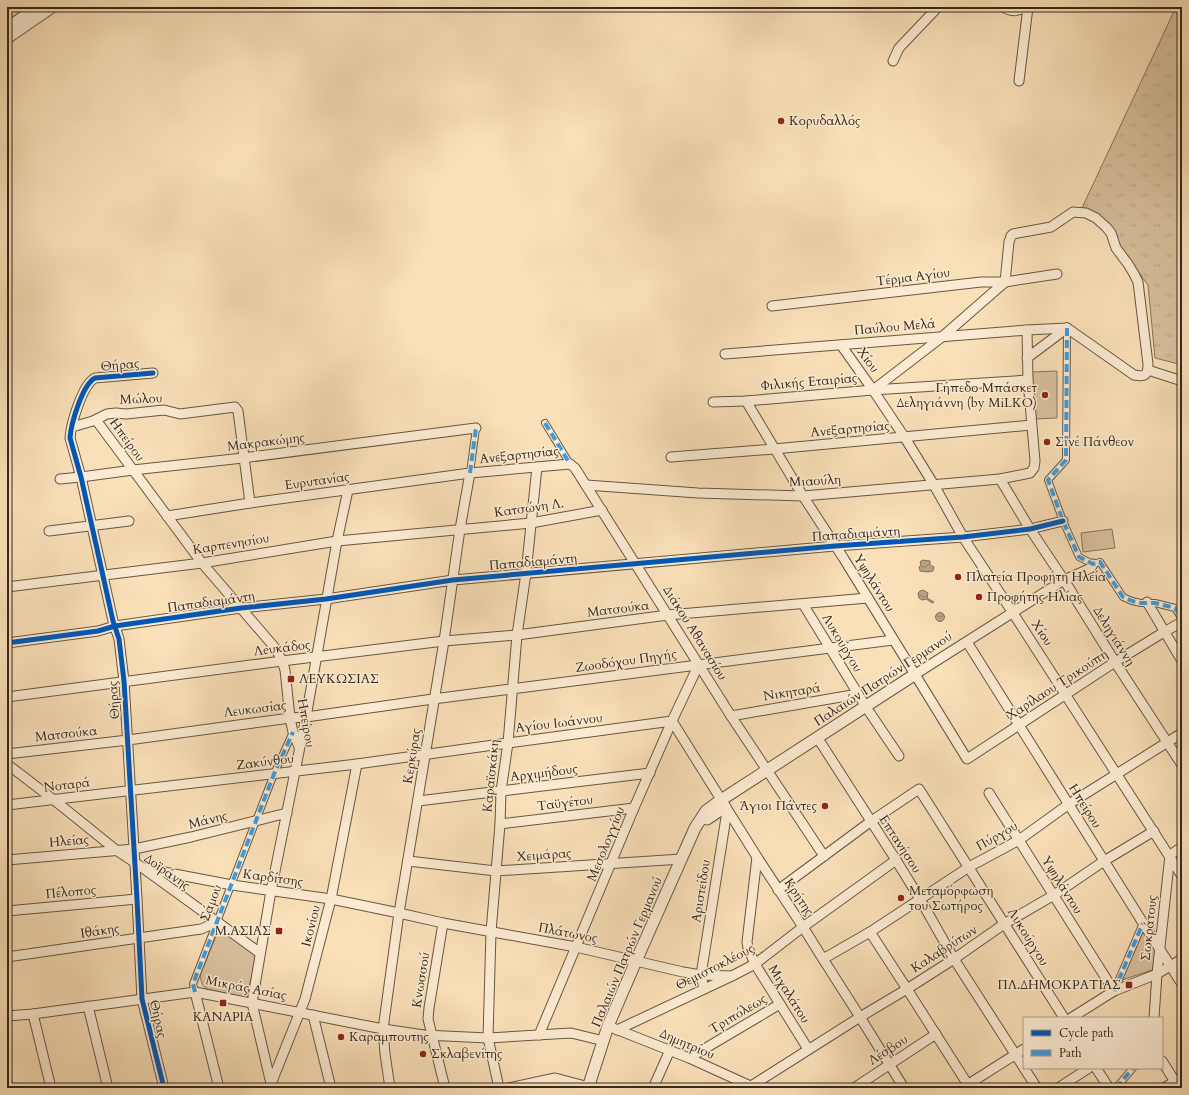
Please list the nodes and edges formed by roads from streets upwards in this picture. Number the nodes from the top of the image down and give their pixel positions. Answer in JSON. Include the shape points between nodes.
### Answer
{"nodes":[{"id":1,"x":38,"y":7,"type":"edge"},
{"id":2,"x":52,"y":7,"type":"edge"},
{"id":3,"x":938,"y":7,"type":"edge"},
{"id":4,"x":1003,"y":7,"type":"edge"},
{"id":5,"x":1026,"y":7,"type":"edge"},
{"id":6,"x":8,"y":24,"type":"edge"},
{"id":7,"x":7,"y":38,"type":"edge"},
{"id":8,"x":893,"y":60,"type":"dead end"},
{"id":9,"x":1019,"y":81,"type":"dead end"},
{"id":10,"x":1057,"y":274,"type":"dead end"},
{"id":11,"x":1005,"y":282,"type":"junction"},
{"id":12,"x":772,"y":306,"type":"dead end"},
{"id":13,"x":1068,"y":328,"type":"junction"},
{"id":14,"x":1027,"y":330,"type":"junction"},
{"id":15,"x":942,"y":337,"type":"junction"},
{"id":16,"x":841,"y":345,"type":"junction"},
{"id":17,"x":725,"y":354,"type":"dead end"},
{"id":18,"x":1027,"y":358,"type":"junction"},
{"id":19,"x":1148,"y":370,"type":"junction"},
{"id":20,"x":153,"y":373,"type":"dead end"},
{"id":21,"x":1028,"y":380,"type":"junction"},
{"id":22,"x":1182,"y":381,"type":"edge"},
{"id":23,"x":873,"y":390,"type":"junction"},
{"id":24,"x":746,"y":401,"type":"junction"},
{"id":25,"x":713,"y":402,"type":"dead end"},
{"id":26,"x":96,"y":420,"type":"junction"},
{"id":27,"x":546,"y":423,"type":"dead end"},
{"id":28,"x":1031,"y":425,"type":"junction"},
{"id":29,"x":72,"y":427,"type":"junction"},
{"id":30,"x":476,"y":428,"type":"joint"},
{"id":31,"x":905,"y":438,"type":"junction"},
{"id":32,"x":774,"y":449,"type":"junction"},
{"id":33,"x":671,"y":457,"type":"dead end"},
{"id":34,"x":243,"y":458,"type":"junction"},
{"id":35,"x":570,"y":464,"type":"junction"},
{"id":36,"x":537,"y":467,"type":"junction"},
{"id":37,"x":133,"y":470,"type":"junction"},
{"id":38,"x":470,"y":474,"type":"junction"},
{"id":39,"x":81,"y":478,"type":"junction"},
{"id":40,"x":60,"y":479,"type":"dead end"},
{"id":41,"x":1000,"y":479,"type":"junction"},
{"id":42,"x":586,"y":485,"type":"junction"},
{"id":43,"x":934,"y":486,"type":"junction"},
{"id":44,"x":348,"y":490,"type":"junction"},
{"id":45,"x":803,"y":496,"type":"junction"},
{"id":46,"x":250,"y":503,"type":"junction"},
{"id":47,"x":602,"y":510,"type":"junction"},
{"id":48,"x":167,"y":516,"type":"junction"},
{"id":49,"x":129,"y":521,"type":"dead end"},
{"id":50,"x":1063,"y":521,"type":"junction"},
{"id":51,"x":531,"y":523,"type":"junction"},
{"id":52,"x":92,"y":526,"type":"junction"},
{"id":53,"x":460,"y":529,"type":"junction"},
{"id":54,"x":1030,"y":529,"type":"junction"},
{"id":55,"x":49,"y":530,"type":"dead end"},
{"id":56,"x":963,"y":537,"type":"junction"},
{"id":57,"x":337,"y":541,"type":"junction"},
{"id":58,"x":835,"y":546,"type":"junction"},
{"id":59,"x":202,"y":562,"type":"junction"},
{"id":60,"x":636,"y":564,"type":"junction"},
{"id":61,"x":1093,"y":564,"type":"junction"},
{"id":62,"x":526,"y":573,"type":"junction"},
{"id":63,"x":103,"y":574,"type":"junction"},
{"id":64,"x":453,"y":580,"type":"junction"},
{"id":65,"x":1064,"y":580,"type":"junction"},
{"id":66,"x":7,"y":587,"type":"edge"},
{"id":67,"x":868,"y":598,"type":"junction"},
{"id":68,"x":326,"y":599,"type":"junction"},
{"id":69,"x":1147,"y":602,"type":"junction"},
{"id":70,"x":803,"y":604,"type":"junction"},
{"id":71,"x":240,"y":608,"type":"junction"},
{"id":72,"x":1014,"y":613,"type":"junction"},
{"id":73,"x":668,"y":615,"type":"junction"},
{"id":74,"x":1182,"y":619,"type":"edge"},
{"id":75,"x":1182,"y":622,"type":"edge"},
{"id":76,"x":115,"y":626,"type":"junction"},
{"id":77,"x":1164,"y":632,"type":"junction"},
{"id":78,"x":517,"y":635,"type":"junction"},
{"id":79,"x":7,"y":637,"type":"edge"},
{"id":80,"x":893,"y":640,"type":"junction"},
{"id":81,"x":444,"y":641,"type":"junction"},
{"id":82,"x":968,"y":642,"type":"junction"},
{"id":83,"x":7,"y":643,"type":"edge"},
{"id":84,"x":829,"y":648,"type":"junction"},
{"id":85,"x":317,"y":657,"type":"junction"},
{"id":86,"x":282,"y":661,"type":"junction"},
{"id":87,"x":1182,"y":661,"type":"edge"},
{"id":88,"x":1115,"y":662,"type":"junction"},
{"id":89,"x":699,"y":664,"type":"junction"},
{"id":90,"x":914,"y":675,"type":"junction"},
{"id":91,"x":124,"y":681,"type":"junction"},
{"id":92,"x":512,"y":689,"type":"junction"},
{"id":93,"x":858,"y":694,"type":"junction"},
{"id":94,"x":1066,"y":694,"type":"junction"},
{"id":95,"x":7,"y":697,"type":"edge"},
{"id":96,"x":434,"y":699,"type":"junction"},
{"id":97,"x":866,"y":707,"type":"junction"},
{"id":98,"x":731,"y":716,"type":"junction"},
{"id":99,"x":306,"y":717,"type":"junction"},
{"id":100,"x":290,"y":718,"type":"junction"},
{"id":101,"x":672,"y":721,"type":"junction"},
{"id":102,"x":1019,"y":724,"type":"junction"},
{"id":103,"x":294,"y":732,"type":"junction"},
{"id":104,"x":1182,"y":733,"type":"edge"},
{"id":105,"x":817,"y":737,"type":"junction"},
{"id":106,"x":128,"y":740,"type":"junction"},
{"id":107,"x":508,"y":742,"type":"junction"},
{"id":108,"x":1167,"y":743,"type":"junction"},
{"id":109,"x":300,"y":749,"type":"junction"},
{"id":110,"x":7,"y":754,"type":"edge"},
{"id":111,"x":426,"y":755,"type":"junction"},
{"id":112,"x":899,"y":756,"type":"dead end"},
{"id":113,"x":967,"y":759,"type":"joint"},
{"id":114,"x":7,"y":764,"type":"edge"},
{"id":115,"x":357,"y":764,"type":"junction"},
{"id":116,"x":1182,"y":766,"type":"edge"},
{"id":117,"x":767,"y":769,"type":"junction"},
{"id":118,"x":295,"y":771,"type":"junction"},
{"id":119,"x":650,"y":773,"type":"junction"},
{"id":120,"x":1117,"y":773,"type":"junction"},
{"id":121,"x":274,"y":774,"type":"junction"},
{"id":122,"x":131,"y":790,"type":"junction"},
{"id":123,"x":501,"y":791,"type":"junction"},
{"id":124,"x":990,"y":793,"type":"dead end"},
{"id":125,"x":54,"y":800,"type":"junction"},
{"id":126,"x":418,"y":801,"type":"junction"},
{"id":127,"x":1069,"y":804,"type":"junction"},
{"id":128,"x":7,"y":805,"type":"edge"},
{"id":129,"x":724,"y":806,"type":"junction"},
{"id":130,"x":634,"y":808,"type":"junction"},
{"id":131,"x":287,"y":813,"type":"junction"},
{"id":132,"x":256,"y":821,"type":"junction"},
{"id":133,"x":870,"y":822,"type":"junction"},
{"id":134,"x":500,"y":824,"type":"junction"},
{"id":135,"x":1154,"y":831,"type":"junction"},
{"id":136,"x":1019,"y":840,"type":"junction"},
{"id":137,"x":1182,"y":847,"type":"edge"},
{"id":138,"x":134,"y":849,"type":"junction"},
{"id":139,"x":116,"y":850,"type":"junction"},
{"id":140,"x":1170,"y":855,"type":"junction"},
{"id":141,"x":824,"y":856,"type":"junction"},
{"id":142,"x":757,"y":857,"type":"junction"},
{"id":143,"x":682,"y":859,"type":"junction"},
{"id":144,"x":7,"y":860,"type":"edge"},
{"id":145,"x":896,"y":860,"type":"junction"},
{"id":146,"x":408,"y":861,"type":"junction"},
{"id":147,"x":1104,"y":861,"type":"junction"},
{"id":148,"x":612,"y":863,"type":"junction"},
{"id":149,"x":139,"y":866,"type":"junction"},
{"id":150,"x":969,"y":867,"type":"junction"},
{"id":151,"x":496,"y":871,"type":"junction"},
{"id":152,"x":1182,"y":876,"type":"edge"},
{"id":153,"x":232,"y":885,"type":"junction"},
{"id":154,"x":778,"y":890,"type":"junction"},
{"id":155,"x":271,"y":891,"type":"junction"},
{"id":156,"x":1054,"y":895,"type":"junction"},
{"id":157,"x":137,"y":899,"type":"junction"},
{"id":158,"x":331,"y":899,"type":"junction"},
{"id":159,"x":920,"y":899,"type":"junction"},
{"id":160,"x":7,"y":911,"type":"edge"},
{"id":161,"x":399,"y":913,"type":"junction"},
{"id":162,"x":218,"y":922,"type":"junction"},
{"id":163,"x":443,"y":923,"type":"junction"},
{"id":164,"x":1004,"y":924,"type":"junction"},
{"id":165,"x":1143,"y":924,"type":"junction"},
{"id":166,"x":803,"y":927,"type":"junction"},
{"id":167,"x":491,"y":932,"type":"junction"},
{"id":168,"x":870,"y":932,"type":"junction"},
{"id":169,"x":139,"y":938,"type":"junction"},
{"id":170,"x":576,"y":947,"type":"junction"},
{"id":171,"x":1160,"y":949,"type":"junction"},
{"id":172,"x":260,"y":953,"type":"junction"},
{"id":173,"x":7,"y":957,"type":"edge"},
{"id":174,"x":823,"y":959,"type":"junction"},
{"id":175,"x":954,"y":959,"type":"junction"},
{"id":176,"x":1182,"y":959,"type":"edge"},
{"id":177,"x":636,"y":961,"type":"junction"},
{"id":178,"x":755,"y":964,"type":"junction"},
{"id":179,"x":1171,"y":966,"type":"junction"},
{"id":180,"x":1157,"y":974,"type":"junction"},
{"id":181,"x":701,"y":975,"type":"junction"},
{"id":182,"x":732,"y":976,"type":"junction"},
{"id":183,"x":1182,"y":984,"type":"edge"},
{"id":184,"x":704,"y":989,"type":"junction"},
{"id":185,"x":907,"y":989,"type":"junction"},
{"id":186,"x":1114,"y":991,"type":"junction"},
{"id":187,"x":195,"y":992,"type":"junction"},
{"id":188,"x":142,"y":999,"type":"junction"},
{"id":189,"x":252,"y":1003,"type":"junction"},
{"id":190,"x":780,"y":1004,"type":"junction"},
{"id":191,"x":88,"y":1006,"type":"junction"},
{"id":192,"x":300,"y":1012,"type":"junction"},
{"id":193,"x":33,"y":1014,"type":"junction"},
{"id":194,"x":314,"y":1015,"type":"junction"},
{"id":195,"x":7,"y":1016,"type":"edge"},
{"id":196,"x":860,"y":1016,"type":"junction"},
{"id":197,"x":1063,"y":1017,"type":"edge"},
{"id":198,"x":1074,"y":1017,"type":"edge"},
{"id":199,"x":1154,"y":1017,"type":"edge"},
{"id":200,"x":613,"y":1028,"type":"junction"},
{"id":201,"x":383,"y":1029,"type":"junction"},
{"id":202,"x":936,"y":1034,"type":"junction"},
{"id":203,"x":539,"y":1035,"type":"junction"},
{"id":204,"x":432,"y":1036,"type":"junction"},
{"id":205,"x":488,"y":1038,"type":"junction"},
{"id":206,"x":604,"y":1041,"type":"junction"},
{"id":207,"x":808,"y":1049,"type":"junction"},
{"id":208,"x":670,"y":1050,"type":"junction"},
{"id":209,"x":1023,"y":1050,"type":"edge"},
{"id":210,"x":1016,"y":1055,"type":"junction"},
{"id":211,"x":690,"y":1058,"type":"junction"},
{"id":212,"x":1163,"y":1061,"type":"edge"},
{"id":213,"x":890,"y":1065,"type":"junction"},
{"id":214,"x":1023,"y":1066,"type":"edge"},
{"id":215,"x":1025,"y":1069,"type":"edge"},
{"id":216,"x":1087,"y":1069,"type":"edge"},
{"id":217,"x":1097,"y":1069,"type":"edge"},
{"id":218,"x":1131,"y":1069,"type":"edge"},
{"id":219,"x":7,"y":1082,"type":"edge"},
{"id":220,"x":1178,"y":1082,"type":"edge"},
{"id":221,"x":270,"y":1087,"type":"edge"},
{"id":222,"x":588,"y":1087,"type":"edge"},
{"id":223,"x":751,"y":1087,"type":"edge"},
{"id":224,"x":967,"y":1087,"type":"edge"},
{"id":225,"x":8,"y":1088,"type":"edge"},
{"id":226,"x":51,"y":1088,"type":"edge"},
{"id":227,"x":108,"y":1088,"type":"edge"},
{"id":228,"x":164,"y":1088,"type":"edge"},
{"id":229,"x":219,"y":1088,"type":"edge"},
{"id":230,"x":331,"y":1088,"type":"edge"},
{"id":231,"x":390,"y":1088,"type":"edge"},
{"id":232,"x":445,"y":1088,"type":"edge"},
{"id":233,"x":499,"y":1088,"type":"edge"},
{"id":234,"x":508,"y":1088,"type":"edge"},
{"id":235,"x":653,"y":1088,"type":"edge"},
{"id":236,"x":854,"y":1088,"type":"edge"},
{"id":237,"x":904,"y":1088,"type":"edge"},
{"id":238,"x":1037,"y":1088,"type":"edge"},
{"id":239,"x":1058,"y":1088,"type":"edge"},
{"id":240,"x":1109,"y":1088,"type":"edge"},
{"id":241,"x":1116,"y":1088,"type":"edge"},
{"id":242,"x":1164,"y":1088,"type":"edge"}],
"edges":[{"from":1,"to":6,"type":"street"},
{"from":2,"to":7,"type":"street"},
{"from":3,"to":8,"type":"street","via":[[899,48]]},
{"from":4,"to":5,"type":"street","via":[[1016,12]]},
{"from":5,"to":9,"type":"street"},
{"from":10,"to":11,"type":"street","name":"Τέρμα Αγίου"},
{"from":11,"to":12,"type":"street","name":"Τέρμα Αγίου","via":[[981,282]]},
{"from":11,"to":15,"type":"street"},
{"from":11,"to":19,"type":"street","via":[[1009,242],[1013,234],[1051,227],[1073,212],[1086,213],[1096,218],[1111,233],[1116,248],[1138,282]]},
{"from":13,"to":14,"type":"street","name":"Παύλου Μελά"},
{"from":13,"to":18,"type":"street"},
{"from":13,"to":19,"type":"street","via":[[1134,374],[1141,376]]},
{"from":13,"to":50,"type":"street","via":[[1066,460],[1048,480]]},
{"from":14,"to":15,"type":"street","name":"Παύλου Μελά"},
{"from":14,"to":18,"type":"street"},
{"from":15,"to":16,"type":"street","name":"Παύλου Μελά"},
{"from":15,"to":23,"type":"street"},
{"from":16,"to":17,"type":"street","name":"Παύλου Μελά"},
{"from":16,"to":23,"type":"street","name":"Χίου"},
{"from":18,"to":21,"type":"street"},
{"from":19,"to":22,"type":"street"},
{"from":20,"to":29,"type":"street","name":"Θήρας","via":[[95,378],[86,386]]},
{"from":21,"to":23,"type":"street","name":"Φιλικής Εταιρίας"},
{"from":21,"to":28,"type":"street"},
{"from":23,"to":24,"type":"street","name":"Φιλικής Εταιρίας"},
{"from":23,"to":31,"type":"street","name":"Χίου"},
{"from":24,"to":25,"type":"street","name":"Φιλικής Εταιρίας"},
{"from":24,"to":32,"type":"street","name":"Υψηλάντου"},
{"from":26,"to":29,"type":"street","name":"Μώλου"},
{"from":26,"to":34,"type":"street","name":"Μώλου","via":[[107,414],[116,413],[164,410],[180,414],[233,407],[238,411]]},
{"from":26,"to":37,"type":"street","name":"Ηπείρου"},
{"from":27,"to":35,"type":"street","name":"Διάκου Αθανασίου"},
{"from":28,"to":31,"type":"street","name":"Ανεξαρτησίας"},
{"from":28,"to":41,"type":"street","name":"Μιαούλη","via":[[1034,468],[1030,473]]},
{"from":29,"to":39,"type":"street","name":"Θήρας","via":[[70,438]]},
{"from":30,"to":34,"type":"street","name":"Μακρακώμης"},
{"from":30,"to":38,"type":"street","name":"Κερκύρας"},
{"from":31,"to":32,"type":"street","name":"Ανεξαρτησίας"},
{"from":31,"to":43,"type":"street","name":"Χίου"},
{"from":32,"to":33,"type":"street","name":"Ανεξαρτησίας"},
{"from":32,"to":45,"type":"street","name":"Υψηλάντου"},
{"from":34,"to":37,"type":"street","name":"Μακρακώμης"},
{"from":34,"to":46,"type":"street"},
{"from":35,"to":36,"type":"street","name":"Ανεξαρτησίας"},
{"from":35,"to":42,"type":"street","name":"Διάκου Αθανασίου"},
{"from":36,"to":38,"type":"street","name":"Ανεξαρτησίας"},
{"from":36,"to":51,"type":"street","name":"Καραϊσκάκη"},
{"from":37,"to":39,"type":"street","name":"Μακρακώμης"},
{"from":37,"to":48,"type":"street","name":"Ηπείρου"},
{"from":38,"to":44,"type":"street","name":"Ευρυτανίας"},
{"from":38,"to":53,"type":"street","name":"Κερκύρας"},
{"from":39,"to":40,"type":"street","name":"Μακρακώμης"},
{"from":39,"to":52,"type":"street","name":"Θήρας"},
{"from":41,"to":43,"type":"street","name":"Μιαούλη"},
{"from":41,"to":54,"type":"street","name":"Δεληγιάννη"},
{"from":42,"to":45,"type":"street","name":"Μιαούλη","via":[[698,493]]},
{"from":42,"to":47,"type":"street","name":"Διάκου Αθανασίου"},
{"from":43,"to":45,"type":"street","name":"Μιαούλη"},
{"from":43,"to":56,"type":"street","name":"Χίου"},
{"from":44,"to":46,"type":"street","name":"Ευρυτανίας"},
{"from":44,"to":57,"type":"street"},
{"from":45,"to":58,"type":"street","name":"Υψηλάντου"},
{"from":46,"to":48,"type":"street","name":"Ευρυτανίας"},
{"from":47,"to":51,"type":"street","name":"Κατσώνη Λ."},
{"from":47,"to":60,"type":"street","name":"Διάκου Αθανασίου"},
{"from":48,"to":59,"type":"street","name":"Ηπείρου"},
{"from":49,"to":52,"type":"street"},
{"from":50,"to":54,"type":"street","name":"Παπαδιαμάντη"},
{"from":50,"to":61,"type":"street","via":[[1079,557]]},
{"from":51,"to":53,"type":"street","name":"Κατσώνη Λ."},
{"from":51,"to":62,"type":"street","name":"Καραϊσκάκη"},
{"from":52,"to":55,"type":"street"},
{"from":52,"to":63,"type":"street","name":"Θήρας"},
{"from":53,"to":57,"type":"street","name":"Καρπενησίου"},
{"from":53,"to":64,"type":"street","name":"Κερκύρας"},
{"from":54,"to":56,"type":"street","name":"Παπαδιαμάντη"},
{"from":54,"to":65,"type":"street","name":"Δεληγιάννη"},
{"from":56,"to":58,"type":"street","name":"Παπαδιαμάντη"},
{"from":56,"to":72,"type":"street","name":"Χίου"},
{"from":57,"to":59,"type":"street","name":"Καρπενησίου"},
{"from":57,"to":68,"type":"street"},
{"from":58,"to":60,"type":"street","name":"Παπαδιαμάντη"},
{"from":58,"to":67,"type":"street","name":"Υψηλάντου"},
{"from":59,"to":63,"type":"street","name":"Καρπενησίου"},
{"from":59,"to":71,"type":"street","name":"Ηπείρου"},
{"from":60,"to":62,"type":"street","name":"Παπαδιαμάντη"},
{"from":60,"to":73,"type":"street","name":"Διάκου Αθανασίου"},
{"from":61,"to":65,"type":"street","name":"Παλαιών Πατρών Γερμανού","via":[[1091,568]]},
{"from":61,"to":69,"type":"street","via":[[1100,562],[1123,596],[1132,601]]},
{"from":62,"to":64,"type":"street","name":"Παπαδιαμάντη"},
{"from":62,"to":78,"type":"street","name":"Καραϊσκάκη"},
{"from":63,"to":66,"type":"street","name":"Καρπενησίου"},
{"from":63,"to":76,"type":"street","name":"Θήρας"},
{"from":64,"to":68,"type":"street","name":"Παπαδιαμάντη"},
{"from":64,"to":81,"type":"street","name":"Κερκύρας"},
{"from":65,"to":72,"type":"street","name":"Παλαιών Πατρών Γερμανού"},
{"from":65,"to":88,"type":"street","name":"Δεληγιάννη"},
{"from":67,"to":70,"type":"street","name":"Ματσούκα"},
{"from":67,"to":80,"type":"street","name":"Υψηλάντου"},
{"from":68,"to":71,"type":"street","name":"Παπαδιαμάντη"},
{"from":68,"to":85,"type":"street"},
{"from":69,"to":74,"type":"street","via":[[1175,608]]},
{"from":69,"to":77,"type":"street"},
{"from":70,"to":73,"type":"street","name":"Ματσούκα"},
{"from":70,"to":84,"type":"street","name":"Λυκούργου"},
{"from":71,"to":76,"type":"street","name":"Παπαδιαμάντη"},
{"from":71,"to":86,"type":"street","name":"Ηπείρου","via":[[276,650]]},
{"from":72,"to":82,"type":"street","name":"Παλαιών Πατρών Γερμανού"},
{"from":72,"to":94,"type":"street","name":"Χίου"},
{"from":73,"to":78,"type":"street","name":"Ματσούκα"},
{"from":73,"to":89,"type":"street","name":"Διάκου Αθανασίου"},
{"from":75,"to":77,"type":"street","name":"Χαρίλαου Τρικούπη"},
{"from":76,"to":79,"type":"street","name":"Παπαδιαμάντη","via":[[97,625]]},
{"from":76,"to":83,"type":"street","name":"Παπαδιαμάντη","via":[[98,631]]},
{"from":76,"to":91,"type":"street","name":"Θήρας","via":[[119,638]]},
{"from":77,"to":87,"type":"street"},
{"from":77,"to":88,"type":"street","name":"Χαρίλαου Τρικούπη"},
{"from":78,"to":81,"type":"street","name":"Ματσούκα"},
{"from":78,"to":92,"type":"street","name":"Καραϊσκάκη"},
{"from":80,"to":84,"type":"street","name":"Ζωοδόχου Πηγής"},
{"from":80,"to":90,"type":"street","name":"Υψηλάντου"},
{"from":81,"to":85,"type":"street","name":"Λeυκάδος"},
{"from":81,"to":96,"type":"street","name":"Κερκύρας"},
{"from":82,"to":90,"type":"street","name":"Παλαιών Πατρών Γερμανού"},
{"from":82,"to":102,"type":"street","name":"Ηπείρου"},
{"from":84,"to":89,"type":"street","name":"Ζωοδόχου Πηγής"},
{"from":84,"to":93,"type":"street","name":"Λυκούργου"},
{"from":85,"to":86,"type":"street","name":"Λeυκάδος"},
{"from":85,"to":99,"type":"street"},
{"from":86,"to":91,"type":"street","name":"Λeυκάδος"},
{"from":86,"to":100,"type":"street","name":"Ηπείρου"},
{"from":88,"to":94,"type":"street","name":"Χαρίλαου Τρικούπη"},
{"from":88,"to":108,"type":"street","name":"Δεληγιάννη"},
{"from":89,"to":92,"type":"street","name":"Ζωοδόχου Πηγής"},
{"from":89,"to":98,"type":"street","name":"Διάκου Αθανασίου"},
{"from":89,"to":101,"type":"street","name":"Μεσολογγίου"},
{"from":90,"to":97,"type":"street","name":"Παλαιών Πατρών Γερμανού"},
{"from":90,"to":113,"type":"street","name":"Υψηλάντου"},
{"from":91,"to":95,"type":"street","name":"Λeυκάδος"},
{"from":91,"to":106,"type":"street","name":"Θήρας"},
{"from":92,"to":96,"type":"street","name":"Ζωοδόχου Πηγής"},
{"from":92,"to":107,"type":"street","name":"Καραϊσκάκη"},
{"from":93,"to":97,"type":"street","name":"Λυκούργου"},
{"from":93,"to":98,"type":"street","name":"Νικηταρά"},
{"from":94,"to":102,"type":"street","name":"Χαρίλαου Τρικούπη"},
{"from":94,"to":120,"type":"street","name":"Χίου"},
{"from":96,"to":99,"type":"street","name":"Λευκωσίας"},
{"from":96,"to":111,"type":"street","name":"Κερκύρας"},
{"from":97,"to":105,"type":"street","name":"Παλαιών Πατρών Γερμανού"},
{"from":97,"to":112,"type":"street","name":"Λυκούργου"},
{"from":98,"to":117,"type":"street","name":"Διάκου Αθανασίου"},
{"from":99,"to":100,"type":"street","name":"Λευκωσίας"},
{"from":99,"to":109,"type":"street"},
{"from":100,"to":103,"type":"street","name":"Ηπείρου"},
{"from":100,"to":106,"type":"street","name":"Λευκωσίας"},
{"from":101,"to":107,"type":"street","name":"Αγίου Ιωάννου"},
{"from":101,"to":119,"type":"street","name":"Μεσολογγίου"},
{"from":101,"to":129,"type":"street","name":"Κρήτης"},
{"from":102,"to":113,"type":"street","name":"Χαρίλαου Τρικούπη"},
{"from":102,"to":127,"type":"street","name":"Ηπείρου"},
{"from":103,"to":109,"type":"street","name":"Ηπείρου"},
{"from":103,"to":121,"type":"street","name":"Σάμου"},
{"from":104,"to":108,"type":"street","name":"Πύργου"},
{"from":105,"to":117,"type":"street","name":"Παλαιών Πατρών Γερμανού"},
{"from":105,"to":133,"type":"street","name":"Επτανήσου"},
{"from":106,"to":110,"type":"street","name":"Ματσούκα"},
{"from":106,"to":122,"type":"street","name":"Θήρας"},
{"from":107,"to":111,"type":"street","name":"Αγίου Ιωάννου"},
{"from":107,"to":123,"type":"street","name":"Καραϊσκάκη"},
{"from":108,"to":116,"type":"street","name":"Δεληγιάννη"},
{"from":108,"to":120,"type":"street","name":"Πύργου"},
{"from":109,"to":118,"type":"street","name":"Ηπείρου"},
{"from":111,"to":115,"type":"street","name":"Ζακύνθου"},
{"from":111,"to":126,"type":"street","name":"Κερκύρας"},
{"from":114,"to":125,"type":"street","name":"Δοϊράνης"},
{"from":115,"to":118,"type":"street","name":"Ζακύνθου"},
{"from":115,"to":158,"type":"street","name":"Ικονίου"},
{"from":117,"to":129,"type":"street","name":"Παλαιών Πατρών Γερμανού"},
{"from":117,"to":141,"type":"street","name":"Διάκου Αθανασίου"},
{"from":118,"to":121,"type":"street","name":"Ζακύνθου"},
{"from":118,"to":131,"type":"street","name":"Ηπείρου"},
{"from":119,"to":123,"type":"street","name":"Αρχιμήδους"},
{"from":119,"to":130,"type":"street","name":"Μεσολογγίου"},
{"from":120,"to":127,"type":"street","name":"Πύργου"},
{"from":120,"to":135,"type":"street","name":"Χίου"},
{"from":121,"to":122,"type":"street","name":"Ζακύνθου"},
{"from":121,"to":132,"type":"street","name":"Σάμου"},
{"from":122,"to":125,"type":"street","name":"Νοταρά"},
{"from":122,"to":138,"type":"street","name":"Θήρας"},
{"from":123,"to":126,"type":"street","name":"Αρχιμήδους"},
{"from":123,"to":134,"type":"street","name":"Καραϊσκάκη"},
{"from":124,"to":136,"type":"street","name":"Υψηλάντου"},
{"from":125,"to":128,"type":"street","name":"Νοταρά"},
{"from":125,"to":139,"type":"street","name":"Δοϊράνης"},
{"from":126,"to":146,"type":"street","name":"Κερκύρας"},
{"from":127,"to":136,"type":"street","name":"Πύργου"},
{"from":127,"to":147,"type":"street","name":"Ηπείρου"},
{"from":129,"to":142,"type":"street","name":"Κρήτης"},
{"from":129,"to":143,"type":"street","name":"Παλαιών Πατρών Γερμανού","via":[[706,811],[695,828]]},
{"from":129,"to":181,"type":"street","name":"Αριστείδου"},
{"from":130,"to":134,"type":"street","name":"Ταϋγέτου"},
{"from":130,"to":148,"type":"street","name":"Μεσολογγίου"},
{"from":131,"to":132,"type":"street","name":"Μάνης"},
{"from":131,"to":155,"type":"street","name":"Ηπείρου"},
{"from":132,"to":138,"type":"street","name":"Μάνης"},
{"from":132,"to":153,"type":"street","name":"Σάμου"},
{"from":133,"to":141,"type":"street"},
{"from":133,"to":145,"type":"street","name":"Επτανήσου"},
{"from":133,"to":150,"type":"street","name":"Λυκούργου","via":[[919,789]]},
{"from":134,"to":151,"type":"street","name":"Καραϊσκάκη"},
{"from":135,"to":140,"type":"street","name":"Χίου"},
{"from":135,"to":147,"type":"street","name":"Καλαβρύτων"},
{"from":136,"to":150,"type":"street","name":"Πύργου"},
{"from":136,"to":156,"type":"street","name":"Υψηλάντου"},
{"from":137,"to":140,"type":"street"},
{"from":138,"to":139,"type":"street","name":"Ηλείας"},
{"from":138,"to":149,"type":"street","name":"Θήρας"},
{"from":139,"to":144,"type":"street","name":"Ηλείας"},
{"from":139,"to":149,"type":"street","name":"Δοϊράνης"},
{"from":140,"to":152,"type":"street","name":"Χίου"},
{"from":140,"to":171,"type":"street","name":"Σωκράτους"},
{"from":141,"to":154,"type":"street"},
{"from":142,"to":154,"type":"street","name":"Κρήτης"},
{"from":142,"to":178,"type":"street","name":"Μιχαλάτου","via":[[747,942]]},
{"from":143,"to":148,"type":"street","name":"Χειμάρας"},
{"from":143,"to":177,"type":"street","name":"Παλαιών Πατρών Γερμανού"},
{"from":145,"to":159,"type":"street","name":"Επτανήσου"},
{"from":145,"to":166,"type":"street","name":"Θεμιστοκλέους"},
{"from":146,"to":151,"type":"street","name":"Χειμάρας"},
{"from":146,"to":161,"type":"street","name":"Κερκύρας"},
{"from":147,"to":156,"type":"street","name":"Καλαβρύτων"},
{"from":147,"to":165,"type":"street","name":"Ηπείρου"},
{"from":148,"to":151,"type":"street","name":"Χειμάρας"},
{"from":148,"to":170,"type":"street","name":"Μεσολογγίου"},
{"from":149,"to":153,"type":"street","name":"Καρδίτσης"},
{"from":149,"to":157,"type":"street","name":"Θήρας"},
{"from":149,"to":162,"type":"street","name":"Δοϊράνης"},
{"from":150,"to":159,"type":"street","name":"Πύργου"},
{"from":150,"to":164,"type":"street","name":"Λυκούργου"},
{"from":151,"to":167,"type":"street","name":"Καραϊσκάκη"},
{"from":153,"to":155,"type":"street","name":"Καρδίτσης"},
{"from":153,"to":162,"type":"street","name":"Σάμου"},
{"from":154,"to":166,"type":"street","name":"Κρήτης"},
{"from":155,"to":158,"type":"street","name":"Καρδίτσης"},
{"from":155,"to":172,"type":"street","name":"Ηπείρου"},
{"from":156,"to":164,"type":"street","name":"Καλαβρύτων"},
{"from":156,"to":186,"type":"street","name":"Υψηλάντου"},
{"from":157,"to":160,"type":"street","name":"Πέλοπος"},
{"from":157,"to":169,"type":"street","name":"Θήρας"},
{"from":158,"to":161,"type":"street","name":"Καρδίτσης"},
{"from":158,"to":192,"type":"street","name":"Ικονίου"},
{"from":159,"to":168,"type":"street","name":"Πύργου"},
{"from":159,"to":175,"type":"street","name":"Επτανήσου"},
{"from":161,"to":163,"type":"street","name":"Πλάτωνος"},
{"from":161,"to":201,"type":"street","name":"Κερκύρας"},
{"from":162,"to":169,"type":"street","name":"Ιθάκης","via":[[201,929]]},
{"from":162,"to":172,"type":"street","name":"Δοϊράνης"},
{"from":162,"to":187,"type":"street","name":"Σάμου","via":[[193,984]]},
{"from":163,"to":167,"type":"street","name":"Πλάτωνος"},
{"from":163,"to":204,"type":"street","name":"Κνωσσού","via":[[429,1008],[428,1019]]},
{"from":164,"to":175,"type":"street","name":"Καλαβρύτων"},
{"from":164,"to":197,"type":"street","name":"Λυκούργου"},
{"from":165,"to":171,"type":"street","name":"Ηπείρου"},
{"from":165,"to":186,"type":"street"},
{"from":166,"to":174,"type":"street","name":"Κρήτης"},
{"from":166,"to":178,"type":"street","name":"Θεμιστοκλέους"},
{"from":167,"to":170,"type":"street","name":"Πλάτωνος"},
{"from":167,"to":205,"type":"street","name":"Καραϊσκάκη"},
{"from":168,"to":174,"type":"street","name":"Πύργου"},
{"from":168,"to":185,"type":"street"},
{"from":169,"to":173,"type":"street","name":"Ιθάκης"},
{"from":169,"to":188,"type":"street","name":"Θήρας"},
{"from":170,"to":177,"type":"street","name":"Πλάτωνος"},
{"from":170,"to":203,"type":"street","name":"Μεσολογγίου"},
{"from":171,"to":179,"type":"street","name":"Ηπείρου"},
{"from":171,"to":180,"type":"street","name":"Σωκράτους"},
{"from":172,"to":189,"type":"street","name":"Ηπείρου"},
{"from":174,"to":196,"type":"street","name":"Κρήτης"},
{"from":175,"to":185,"type":"street","name":"Καλαβρύτων"},
{"from":175,"to":210,"type":"street","name":"Επτανήσου"},
{"from":176,"to":179,"type":"street"},
{"from":177,"to":181,"type":"street","name":"Πλάτωνος"},
{"from":177,"to":200,"type":"street","name":"Παλαιών Πατρών Γερμανού"},
{"from":178,"to":182,"type":"street","name":"Θεμιστοκλέους"},
{"from":178,"to":190,"type":"street","name":"Μιχαλάτου"},
{"from":179,"to":180,"type":"street"},
{"from":179,"to":183,"type":"street","name":"Ηπείρου"},
{"from":180,"to":186,"type":"street"},
{"from":180,"to":199,"type":"street","name":"Σωκράτους"},
{"from":181,"to":182,"type":"street","name":"Πλάτωνος"},
{"from":181,"to":184,"type":"street"},
{"from":182,"to":184,"type":"street","name":"Θεμιστοκλέους"},
{"from":184,"to":200,"type":"street","name":"Θεμιστοκλέους"},
{"from":185,"to":196,"type":"street","name":"Καλαβρύτων"},
{"from":185,"to":202,"type":"street"},
{"from":186,"to":198,"type":"street"},
{"from":187,"to":188,"type":"street","name":"Μικράς Ασίας"},
{"from":187,"to":189,"type":"street","name":"Μικράς Ασίας"},
{"from":187,"to":229,"type":"street","name":"Σάμου"},
{"from":188,"to":191,"type":"street","name":"Μικράς Ασίας"},
{"from":188,"to":228,"type":"street","name":"Θήρας"},
{"from":189,"to":192,"type":"street","name":"Μικράς Ασίας"},
{"from":189,"to":221,"type":"street","name":"Ηπείρου"},
{"from":190,"to":207,"type":"street","name":"Μιχαλάτου"},
{"from":190,"to":211,"type":"street","name":"Τριπόλεως"},
{"from":191,"to":193,"type":"street","name":"Μικράς Ασίας"},
{"from":191,"to":227,"type":"street"},
{"from":192,"to":194,"type":"street","name":"Μικράς Ασίας"},
{"from":192,"to":221,"type":"street","name":"Ικονίου"},
{"from":193,"to":195,"type":"street","name":"Μικράς Ασίας"},
{"from":193,"to":226,"type":"street"},
{"from":194,"to":201,"type":"street","name":"Μικράς Ασίας"},
{"from":194,"to":230,"type":"street"},
{"from":196,"to":207,"type":"street","name":"Καλαβρύτων"},
{"from":196,"to":213,"type":"street","name":"Κρήτης"},
{"from":200,"to":206,"type":"street","name":"Παλαιών Πατρών Γερμανού"},
{"from":200,"to":208,"type":"street","name":"Δημητρίου"},
{"from":201,"to":204,"type":"street"},
{"from":201,"to":231,"type":"street","name":"Κερκύρας"},
{"from":202,"to":213,"type":"street","name":"Λέσβου"},
{"from":202,"to":224,"type":"street"},
{"from":203,"to":205,"type":"street"},
{"from":203,"to":206,"type":"street","via":[[571,1033]]},
{"from":204,"to":205,"type":"street"},
{"from":204,"to":232,"type":"street","name":"Κνωσσού"},
{"from":205,"to":233,"type":"street","name":"Καραϊσκάκη"},
{"from":206,"to":222,"type":"street","name":"Παλαιών Πατρών Γερμανού"},
{"from":207,"to":223,"type":"street","name":"Καλαβρύτων"},
{"from":208,"to":211,"type":"street","name":"Δημητρίου"},
{"from":208,"to":235,"type":"street"},
{"from":209,"to":210,"type":"street"},
{"from":210,"to":214,"type":"street","name":"Επτανήσου"},
{"from":210,"to":224,"type":"street"},
{"from":211,"to":223,"type":"street","name":"Δημητρίου"},
{"from":212,"to":220,"type":"street"},
{"from":213,"to":236,"type":"street","name":"Λέσβου"},
{"from":213,"to":237,"type":"street","name":"Κρήτης"},
{"from":215,"to":238,"type":"street","name":"Επτανήσου"},
{"from":216,"to":239,"type":"street"},
{"from":217,"to":240,"type":"street"},
{"from":218,"to":241,"type":"street"},
{"from":219,"to":225,"type":"street"},
{"from":220,"to":242,"type":"street"},
{"from":222,"to":234,"type":"street","via":[[555,1078]]}]}
